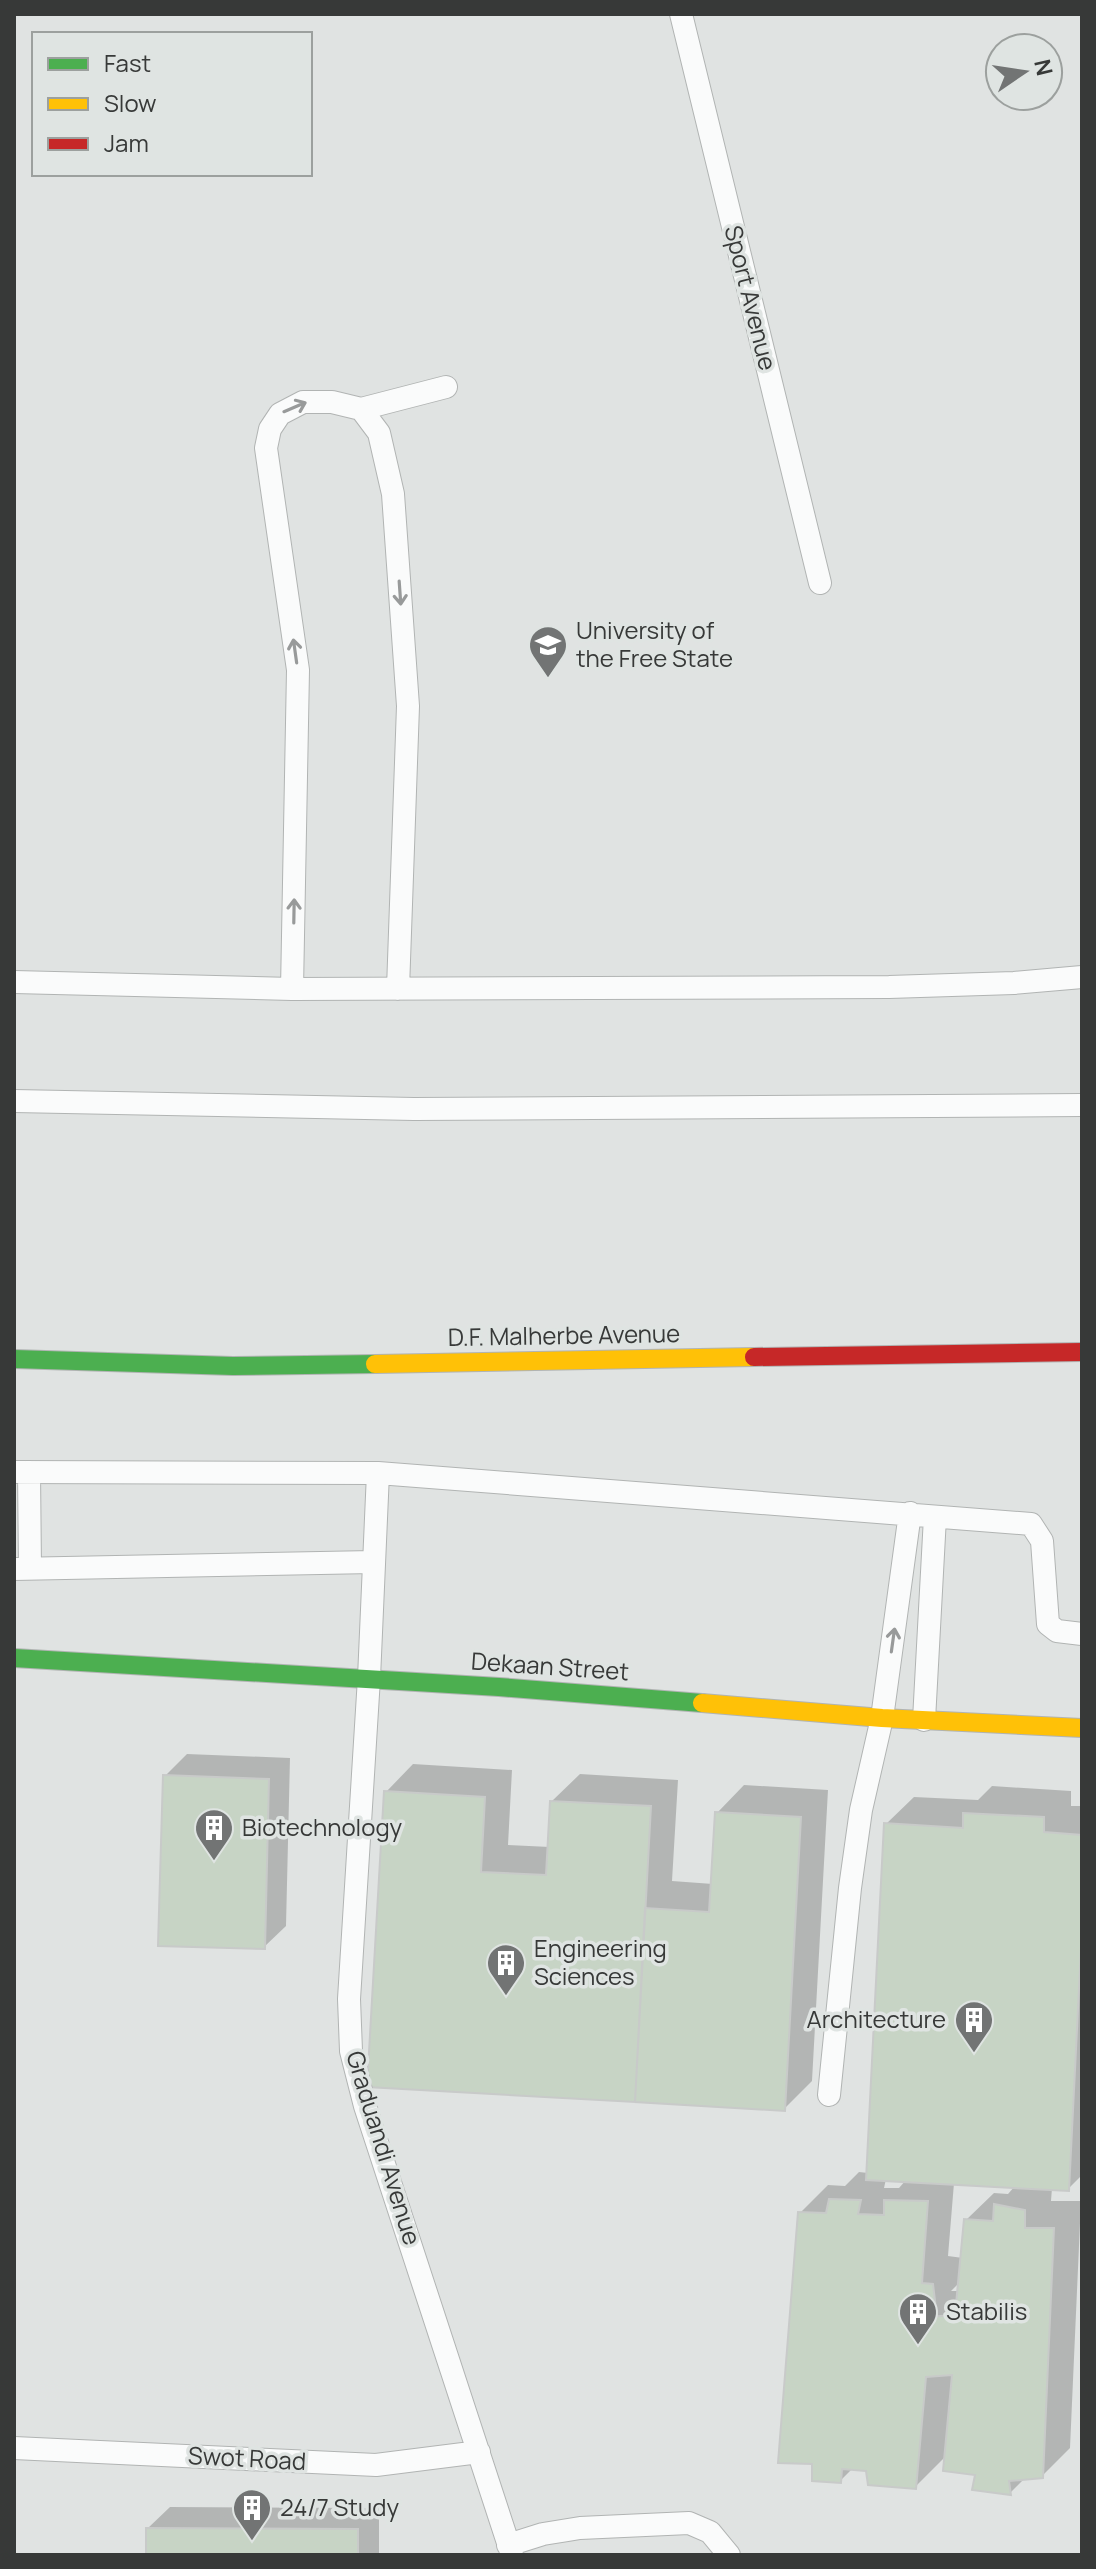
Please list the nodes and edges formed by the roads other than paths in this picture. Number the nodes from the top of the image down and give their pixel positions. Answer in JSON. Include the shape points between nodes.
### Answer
{"nodes":[{"id":1,"x":681,"y":14,"type":"edge"},
{"id":2,"x":446,"y":387,"type":"dead end"},
{"id":3,"x":361,"y":409,"type":"junction"},
{"id":4,"x":820,"y":583,"type":"dead end"},
{"id":5,"x":1082,"y":977,"type":"edge"},
{"id":6,"x":14,"y":982,"type":"edge"},
{"id":7,"x":292,"y":989,"type":"junction"},
{"id":8,"x":398,"y":989,"type":"junction"},
{"id":9,"x":14,"y":1101,"type":"edge"},
{"id":10,"x":1082,"y":1105,"type":"edge"},
{"id":11,"x":14,"y":1352,"type":"edge"},
{"id":12,"x":1082,"y":1352,"type":"edge"},
{"id":13,"x":46,"y":1358,"type":"junction"},
{"id":14,"x":14,"y":1359,"type":"edge"},
{"id":15,"x":21,"y":1472,"type":"edge"},
{"id":16,"x":378,"y":1473,"type":"junction"},
{"id":17,"x":910,"y":1513,"type":"junction"},
{"id":18,"x":935,"y":1517,"type":"junction"},
{"id":19,"x":373,"y":1562,"type":"junction"},
{"id":20,"x":22,"y":1568,"type":"edge"},
{"id":21,"x":1082,"y":1634,"type":"edge"},
{"id":22,"x":14,"y":1658,"type":"edge"},
{"id":23,"x":369,"y":1678,"type":"junction"},
{"id":24,"x":882,"y":1718,"type":"junction"},
{"id":25,"x":924,"y":1720,"type":"junction"},
{"id":26,"x":1082,"y":1728,"type":"edge"},
{"id":27,"x":829,"y":2095,"type":"dead end"},
{"id":28,"x":14,"y":2448,"type":"edge"},
{"id":29,"x":479,"y":2452,"type":"junction"},
{"id":30,"x":510,"y":2550,"type":"edge"},
{"id":31,"x":729,"y":2555,"type":"edge"}],
"edges":[{"from":1,"to":4,"type":"lane","name":"Sport Avenue"},
{"from":2,"to":3,"type":"lane"},
{"from":7,"to":3,"type":"lane","one_way":true,"via":[[298,670],[266,448],[270,429],[291,406],[332,402]]},
{"from":3,"to":8,"type":"lane","one_way":true,"via":[[379,433],[393,494],[408,706]]},
{"from":5,"to":8,"type":"lane","via":[[889,987]]},
{"from":6,"to":7,"type":"lane"},
{"from":7,"to":8,"type":"lane"},
{"from":9,"to":10,"type":"lane","via":[[414,1109]]},
{"from":11,"to":13,"type":"street","name":"D.F. Malherbe Avenue"},
{"from":12,"to":13,"type":"street","name":"D.F. Malherbe Avenue","via":[[233,1366]]},
{"from":13,"to":14,"type":"street","name":"D.F. Malherbe Avenue"},
{"from":15,"to":16,"type":"lane"},
{"from":15,"to":20,"type":"lane"},
{"from":16,"to":17,"type":"lane"},
{"from":16,"to":19,"type":"lane","name":"Graduandi Avenue"},
{"from":17,"to":18,"type":"lane"},
{"from":24,"to":17,"type":"lane","one_way":true},
{"from":18,"to":21,"type":"lane","via":[[1031,1524],[1042,1541],[1048,1624],[1057,1631]]},
{"from":18,"to":25,"type":"lane"},
{"from":19,"to":20,"type":"lane"},
{"from":19,"to":23,"type":"lane","name":"Graduandi Avenue"},
{"from":22,"to":23,"type":"street","name":"Dekaan Street"},
{"from":23,"to":24,"type":"street","name":"Dekaan Street"},
{"from":23,"to":29,"type":"lane","name":"Graduandi Avenue","via":[[349,1999],[351,2051]]},
{"from":24,"to":25,"type":"street","name":"Dekaan Street"},
{"from":24,"to":27,"type":"lane","via":[[850,1888]]},
{"from":25,"to":26,"type":"street","name":"Dekaan Street"},
{"from":28,"to":29,"type":"lane","name":"Swot Road","via":[[376,2465]]},
{"from":29,"to":30,"type":"lane","name":"Graduandi Avenue"},
{"from":30,"to":31,"type":"lane","via":[[543,2534],[580,2528],[689,2523],[710,2532]]}]}
